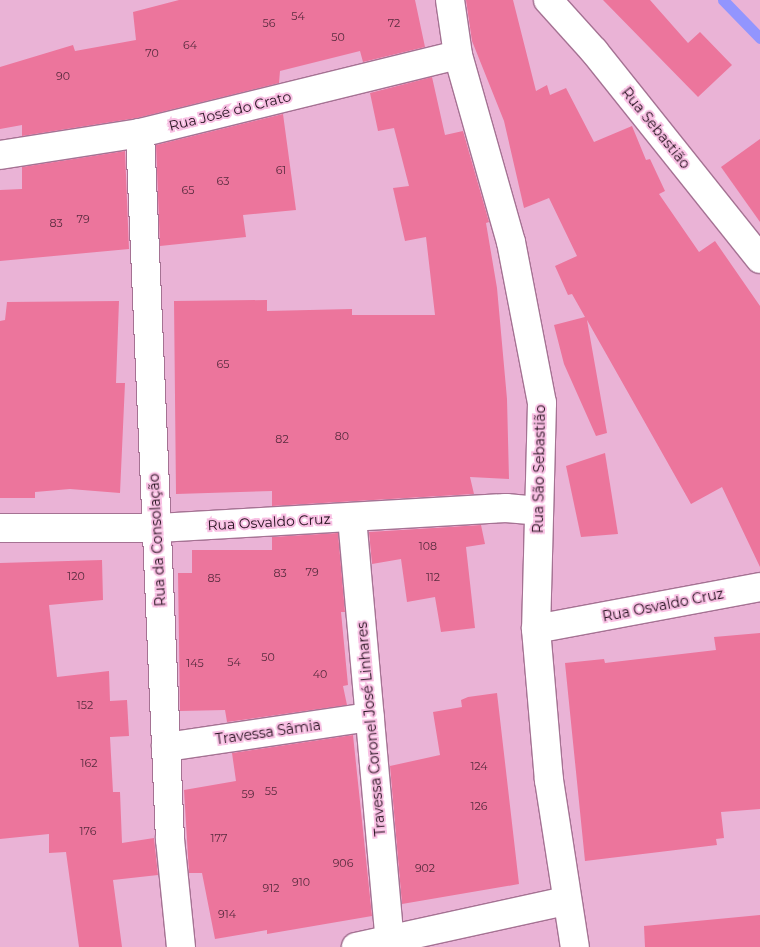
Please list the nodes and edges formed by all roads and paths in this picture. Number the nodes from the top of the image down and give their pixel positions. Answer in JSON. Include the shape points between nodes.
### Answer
{"nodes":[{"id":1,"x":450,"y":0,"type":"edge"},
{"id":2,"x":548,"y":0,"type":"edge"},
{"id":3,"x":458,"y":55,"type":"junction"},
{"id":4,"x":140,"y":133,"type":"junction"},
{"id":5,"x":0,"y":155,"type":"edge"},
{"id":6,"x":760,"y":259,"type":"edge"},
{"id":7,"x":538,"y":511,"type":"junction"},
{"id":8,"x":352,"y":518,"type":"junction"},
{"id":9,"x":0,"y":528,"type":"edge"},
{"id":10,"x":158,"y":528,"type":"junction"},
{"id":11,"x":760,"y":587,"type":"edge"},
{"id":12,"x":536,"y":629,"type":"junction"},
{"id":13,"x":370,"y":718,"type":"junction"},
{"id":14,"x":166,"y":747,"type":"junction"},
{"id":15,"x":566,"y":901,"type":"junction"},
{"id":16,"x":390,"y":941,"type":"junction"},
{"id":17,"x":181,"y":947,"type":"edge"},
{"id":18,"x":356,"y":947,"type":"edge"},
{"id":19,"x":575,"y":947,"type":"edge"}],
"edges":[{"from":1,"to":3,"type":"street","name":"Rua São Sebastião"},
{"from":2,"to":6,"type":"street","name":"Rua Sebastião","via":[[594,52]]},
{"from":3,"to":4,"type":"street","name":"Rua José do Crato"},
{"from":3,"to":7,"type":"street","name":"Rua São Sebastião","via":[[511,242],[542,403]]},
{"from":4,"to":5,"type":"street","name":"Rua José do Crato"},
{"from":4,"to":10,"type":"street","name":"Rua da Consolação"},
{"from":7,"to":8,"type":"street","name":"Rua Osvaldo Cruz","via":[[506,508]]},
{"from":7,"to":12,"type":"street","name":"Rua São Sebastião"},
{"from":8,"to":10,"type":"street","name":"Rua Osvaldo Cruz"},
{"from":8,"to":13,"type":"street","name":"Travessa Coronel José Linhares"},
{"from":9,"to":10,"type":"street","name":"Rua Osvaldo Cruz"},
{"from":10,"to":14,"type":"street","name":"Rua da Consolação"},
{"from":11,"to":12,"type":"street","name":"Rua Osvaldo Cruz"},
{"from":12,"to":15,"type":"street","name":"Rua São Sebastião","via":[[550,780]]},
{"from":13,"to":14,"type":"street","name":"Travessa Sâmia"},
{"from":13,"to":16,"type":"street","name":"Travessa Coronel José Linhares"},
{"from":14,"to":17,"type":"street","name":"Rua da Consolação","via":[[170,839]]},
{"from":15,"to":16,"type":"street"},
{"from":15,"to":19,"type":"street","name":"Rua São Sebastião"},
{"from":16,"to":18,"type":"street"}]}
